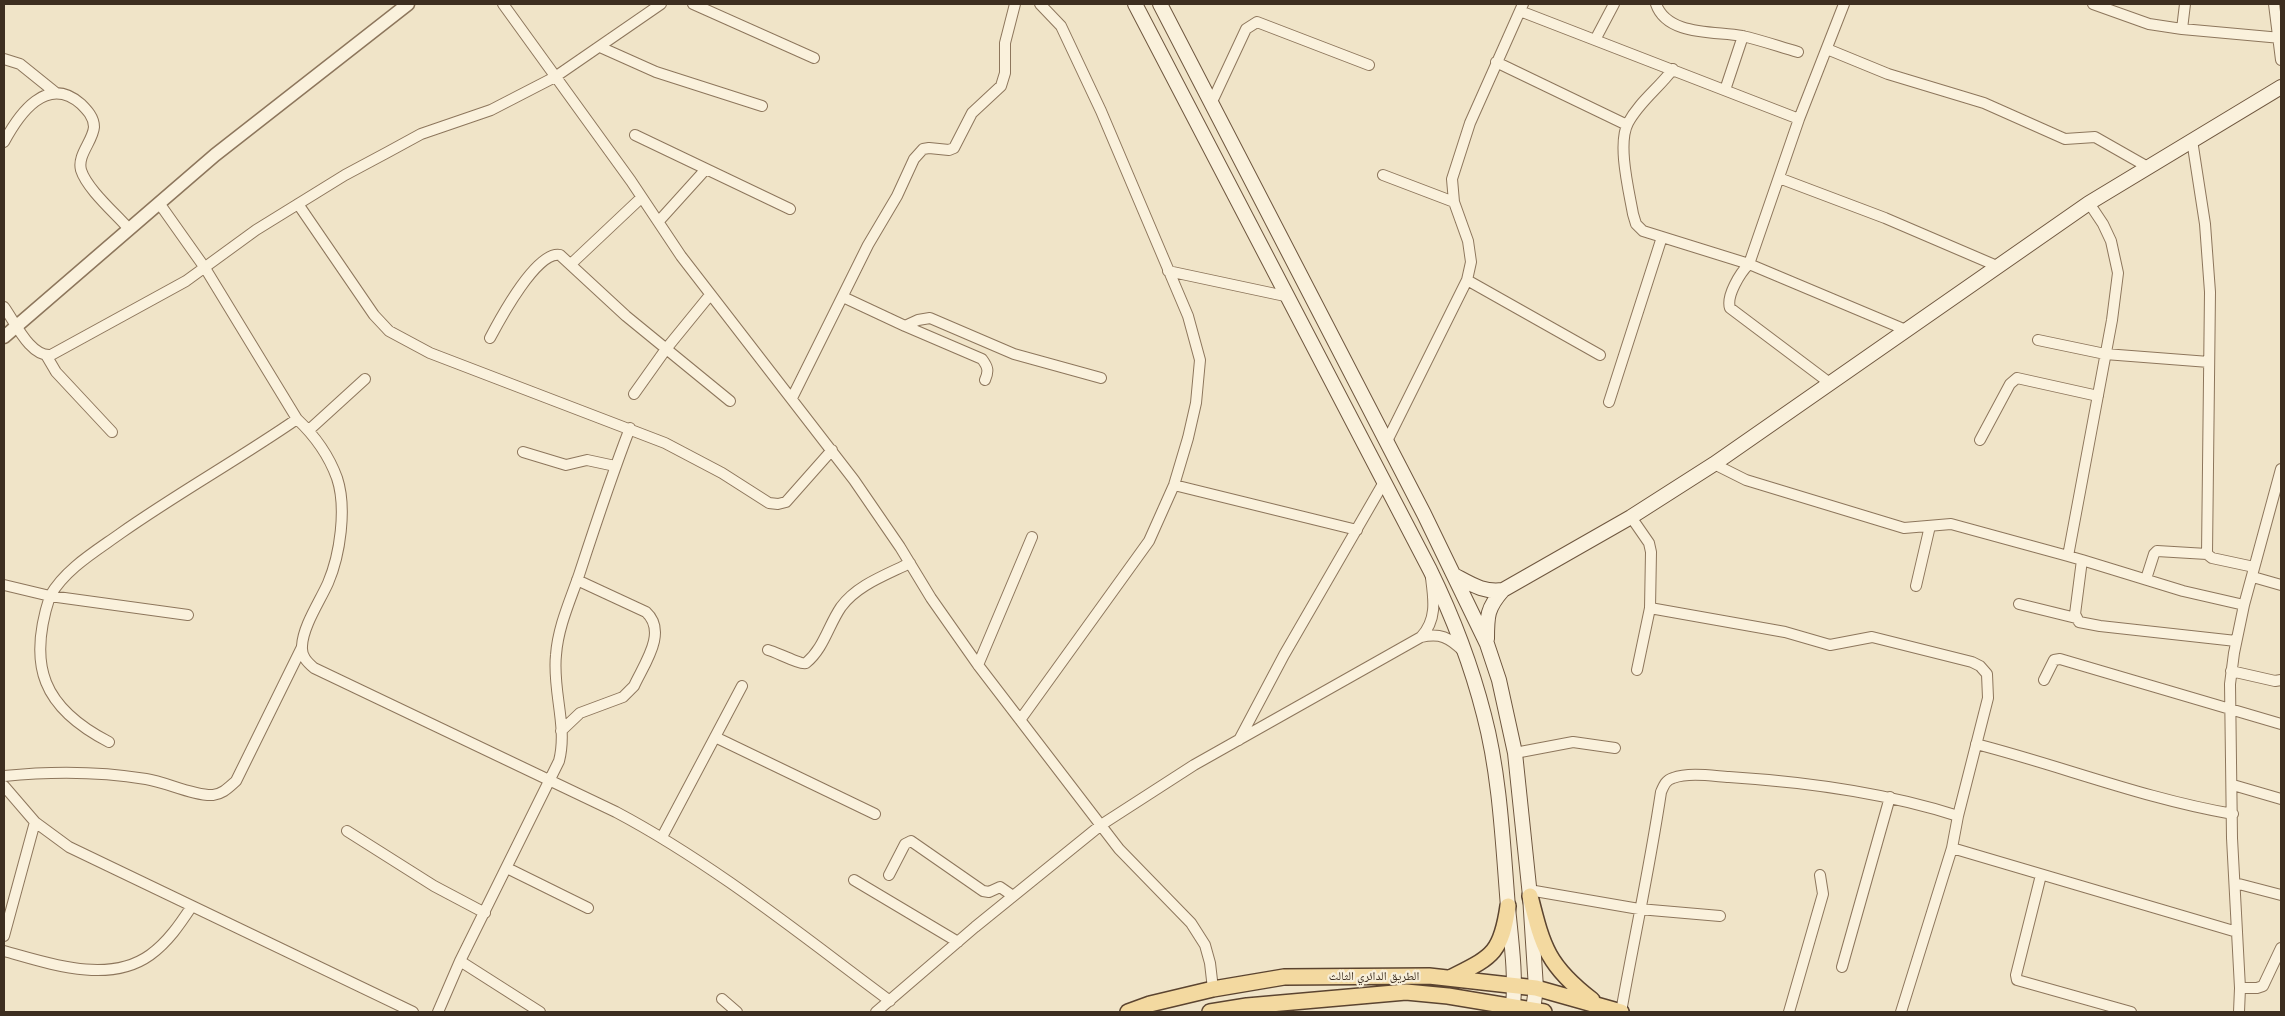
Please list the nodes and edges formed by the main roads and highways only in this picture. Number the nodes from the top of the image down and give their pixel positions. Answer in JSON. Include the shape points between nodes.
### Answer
{"nodes":[{"id":1,"x":1135,"y":4,"type":"edge"},
{"id":2,"x":1160,"y":4,"type":"edge"},
{"id":3,"x":2281,"y":87,"type":"edge"},
{"id":4,"x":1253,"y":186,"type":"junction"},
{"id":5,"x":1235,"y":197,"type":"junction"},
{"id":6,"x":1454,"y":575,"type":"junction"},
{"id":7,"x":1503,"y":590,"type":"junction"},
{"id":8,"x":1487,"y":644,"type":"junction"},
{"id":9,"x":1529,"y":893,"type":"junction"},
{"id":10,"x":1508,"y":906,"type":"junction"},
{"id":11,"x":1450,"y":978,"type":"junction"},
{"id":12,"x":1515,"y":984,"type":"junction"},
{"id":13,"x":1536,"y":988,"type":"junction"},
{"id":14,"x":1599,"y":1005,"type":"junction"},
{"id":15,"x":1514,"y":1006,"type":"junction"},
{"id":16,"x":1539,"y":1011,"type":"edge"},
{"id":17,"x":1128,"y":1012,"type":"edge"},
{"id":18,"x":1210,"y":1012,"type":"edge"},
{"id":19,"x":1621,"y":1012,"type":"edge"}],
"edges":[{"from":1,"to":5,"type":"main road"},
{"from":2,"to":4,"type":"main road"},
{"from":3,"to":7,"type":"main road","via":[[2089,203],[1714,464],[1631,517]]},
{"from":4,"to":5,"type":"main road"},
{"from":4,"to":6,"type":"main road"},
{"from":5,"to":10,"type":"main road","via":[[1430,570],[1468,656],[1492,755]]},
{"from":6,"to":7,"type":"main road","via":[[1478,588],[1492,592]]},
{"from":6,"to":8,"type":"main road"},
{"from":7,"to":8,"type":"main road","via":[[1488,610]]},
{"from":8,"to":9,"type":"main road","via":[[1501,688],[1515,753]]},
{"from":9,"to":13,"type":"main road"},
{"from":9,"to":14,"type":"main road","via":[[1543,944],[1552,962],[1572,984]]},
{"from":10,"to":11,"type":"main road","via":[[1505,930],[1493,953]]},
{"from":10,"to":12,"type":"main road"},
{"from":11,"to":12,"type":"main road","name":"الطريق الدائري الثالث"},
{"from":11,"to":17,"type":"main road","name":"الطريق الدائري الثالث","via":[[1284,977],[1213,988]]},
{"from":12,"to":13,"type":"main road","name":"الطريق الدائري الثالث"},
{"from":12,"to":15,"type":"main road"},
{"from":13,"to":14,"type":"main road","name":"الطريق الدائري الثالث"},
{"from":13,"to":16,"type":"main road"},
{"from":14,"to":19,"type":"main road","name":"الطريق الدائري الثالث"},
{"from":15,"to":16,"type":"main road","name":"الطريق الدائري الثالث"},
{"from":15,"to":18,"type":"main road","name":"الطريق الدائري الثالث","via":[[1406,992]]}]}
